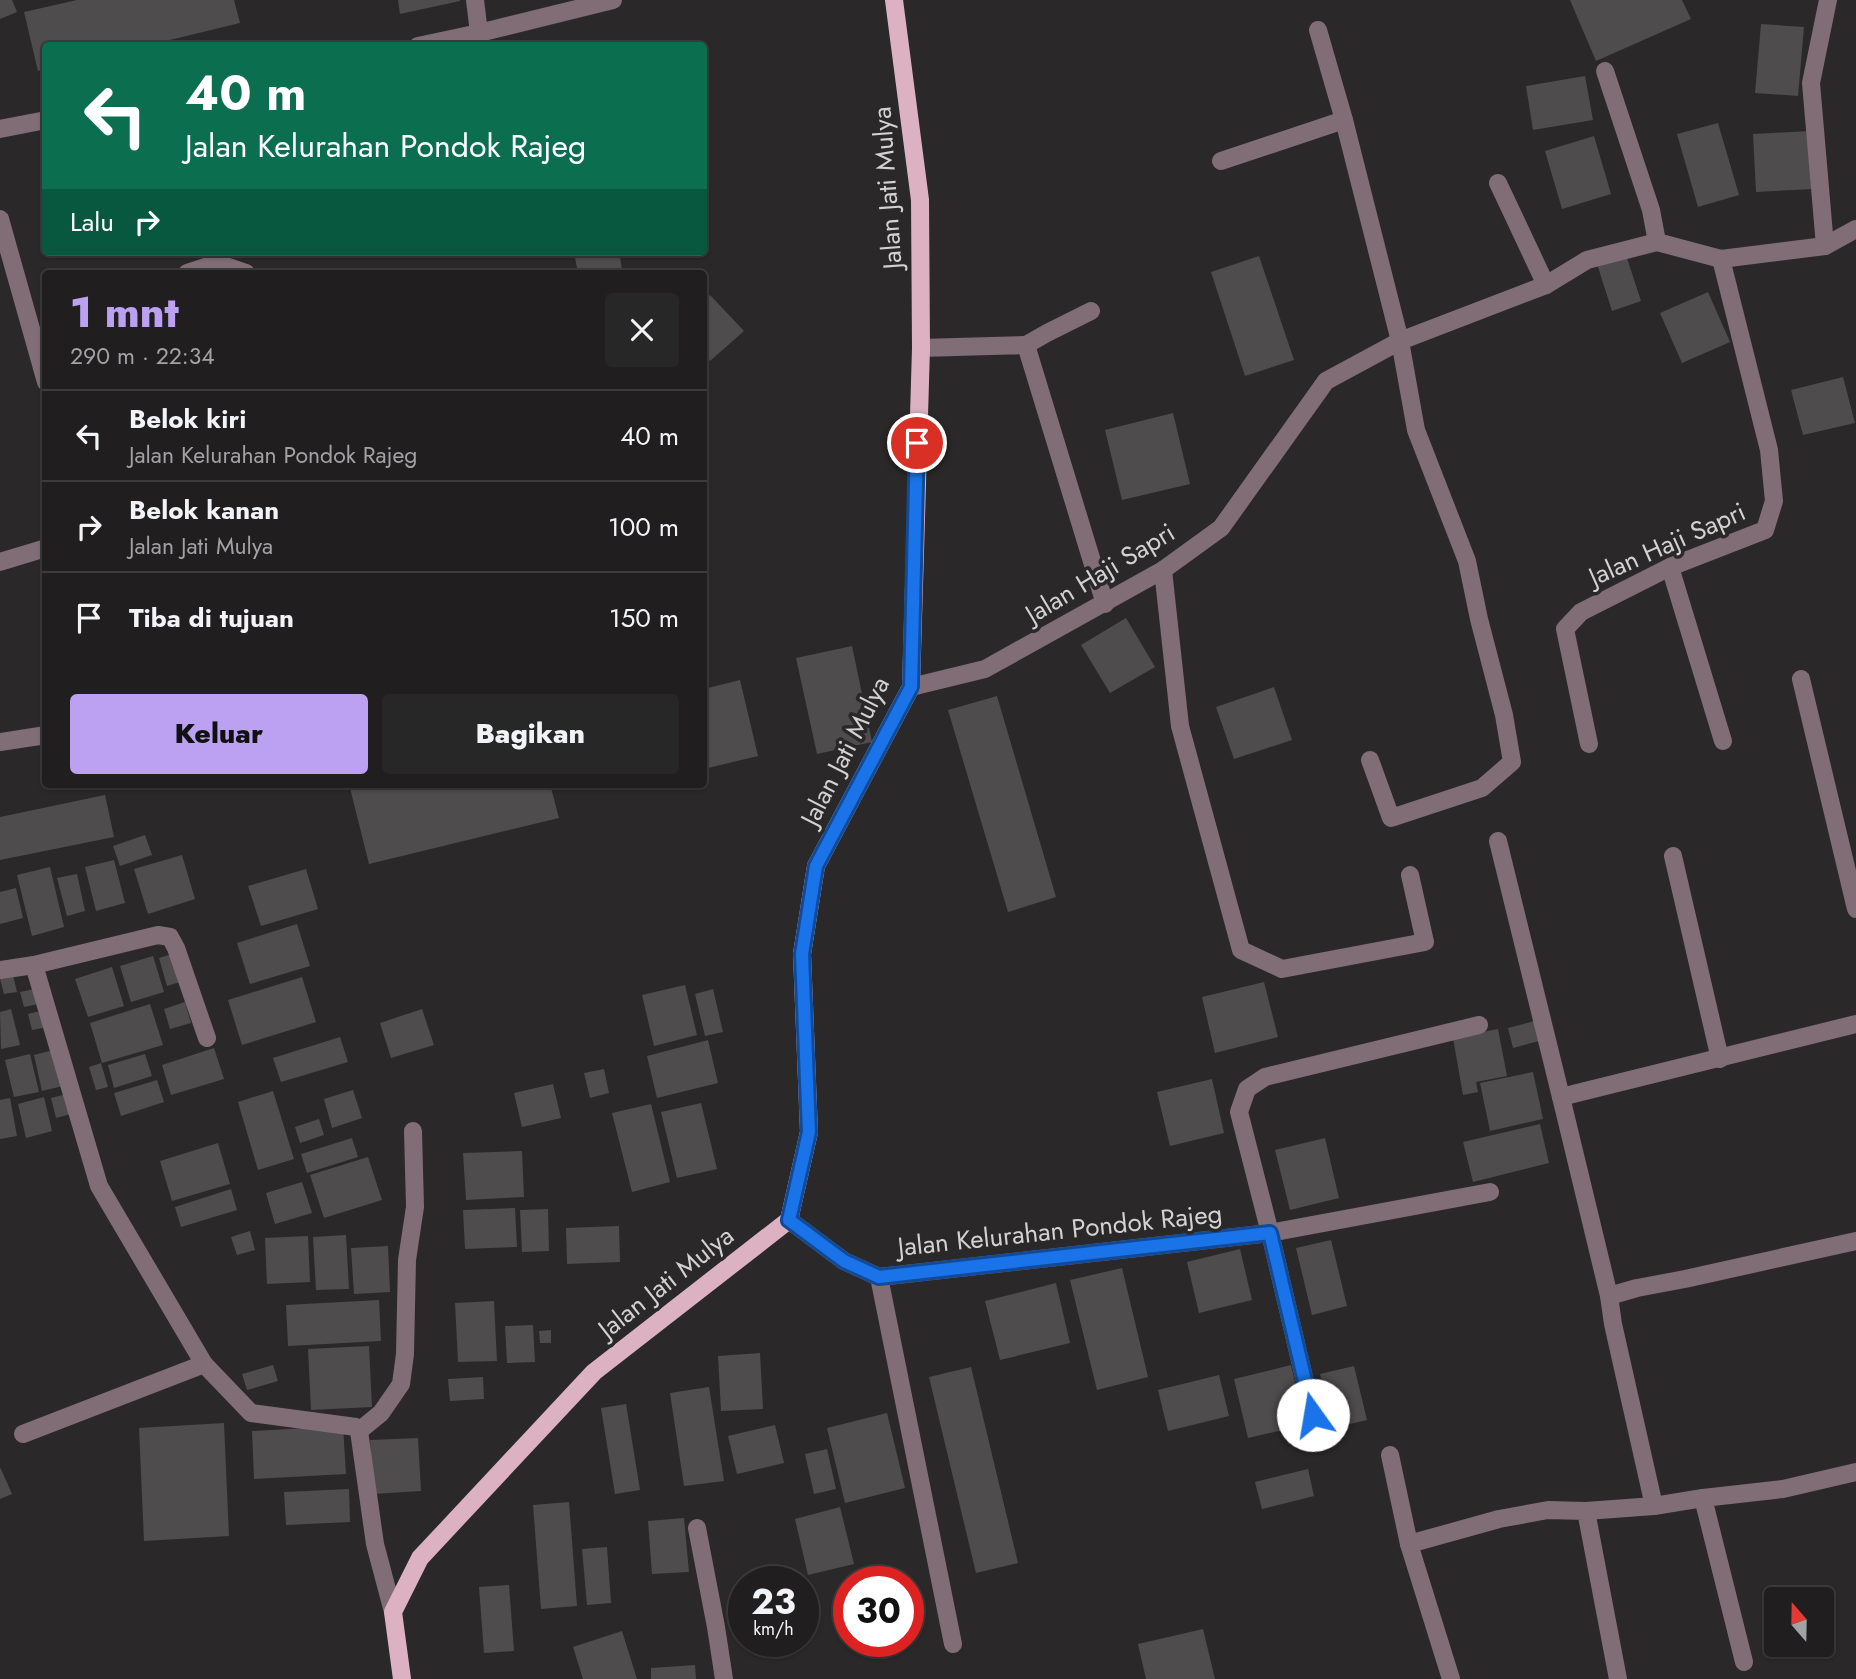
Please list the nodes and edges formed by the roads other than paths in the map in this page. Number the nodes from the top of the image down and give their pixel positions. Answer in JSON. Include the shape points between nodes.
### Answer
{"nodes":[{"id":1,"x":475,"y":0,"type":"edge"},
{"id":2,"x":614,"y":0,"type":"edge"},
{"id":3,"x":894,"y":0,"type":"edge"},
{"id":4,"x":1828,"y":0,"type":"edge"},
{"id":5,"x":1318,"y":30,"type":"dead end"},
{"id":6,"x":480,"y":33,"type":"junction"},
{"id":7,"x":437,"y":42,"type":"edge"},
{"id":8,"x":1605,"y":71,"type":"dead end"},
{"id":9,"x":1344,"y":120,"type":"junction"},
{"id":10,"x":42,"y":121,"type":"edge"},
{"id":11,"x":0,"y":129,"type":"edge"},
{"id":12,"x":1221,"y":161,"type":"dead end"},
{"id":13,"x":1498,"y":183,"type":"dead end"},
{"id":14,"x":0,"y":219,"type":"edge"},
{"id":15,"x":1856,"y":229,"type":"edge"},
{"id":16,"x":1657,"y":242,"type":"junction"},
{"id":17,"x":1825,"y":246,"type":"junction"},
{"id":18,"x":1721,"y":259,"type":"junction"},
{"id":19,"x":196,"y":270,"type":"edge"},
{"id":20,"x":237,"y":270,"type":"edge"},
{"id":21,"x":1546,"y":285,"type":"junction"},
{"id":22,"x":1091,"y":311,"type":"dead end"},
{"id":23,"x":38,"y":321,"type":"edge"},
{"id":24,"x":1400,"y":341,"type":"junction"},
{"id":25,"x":1026,"y":345,"type":"junction"},
{"id":26,"x":921,"y":348,"type":"junction"},
{"id":27,"x":42,"y":352,"type":"edge"},
{"id":28,"x":42,"y":549,"type":"edge"},
{"id":29,"x":0,"y":562,"type":"edge"},
{"id":30,"x":1670,"y":567,"type":"junction"},
{"id":31,"x":1163,"y":570,"type":"junction"},
{"id":32,"x":1105,"y":604,"type":"junction"},
{"id":33,"x":1801,"y":679,"type":"dead end"},
{"id":34,"x":911,"y":687,"type":"junction"},
{"id":35,"x":42,"y":736,"type":"edge"},
{"id":36,"x":1723,"y":741,"type":"dead end"},
{"id":37,"x":0,"y":742,"type":"edge"},
{"id":38,"x":1589,"y":744,"type":"dead end"},
{"id":39,"x":1370,"y":760,"type":"dead end"},
{"id":40,"x":1498,"y":841,"type":"dead end"},
{"id":41,"x":1673,"y":856,"type":"dead end"},
{"id":42,"x":1410,"y":875,"type":"dead end"},
{"id":43,"x":1856,"y":909,"type":"edge"},
{"id":44,"x":34,"y":965,"type":"junction"},
{"id":45,"x":0,"y":970,"type":"edge"},
{"id":46,"x":1856,"y":1024,"type":"edge"},
{"id":47,"x":1479,"y":1025,"type":"dead end"},
{"id":48,"x":207,"y":1038,"type":"dead end"},
{"id":49,"x":1720,"y":1059,"type":"junction"},
{"id":50,"x":1561,"y":1097,"type":"junction"},
{"id":51,"x":413,"y":1131,"type":"dead end"},
{"id":52,"x":1490,"y":1192,"type":"dead end"},
{"id":53,"x":789,"y":1220,"type":"junction"},
{"id":54,"x":1270,"y":1233,"type":"junction"},
{"id":55,"x":1856,"y":1241,"type":"edge"},
{"id":56,"x":879,"y":1277,"type":"junction"},
{"id":57,"x":1609,"y":1297,"type":"junction"},
{"id":58,"x":204,"y":1364,"type":"junction"},
{"id":59,"x":359,"y":1431,"type":"junction"},
{"id":60,"x":23,"y":1434,"type":"dead end"},
{"id":61,"x":1319,"y":1441,"type":"dead end"},
{"id":62,"x":1390,"y":1454,"type":"dead end"},
{"id":63,"x":1856,"y":1472,"type":"edge"},
{"id":64,"x":1703,"y":1498,"type":"junction"},
{"id":65,"x":1654,"y":1506,"type":"junction"},
{"id":66,"x":1586,"y":1511,"type":"junction"},
{"id":67,"x":697,"y":1528,"type":"dead end"},
{"id":68,"x":1409,"y":1544,"type":"junction"},
{"id":69,"x":393,"y":1612,"type":"junction"},
{"id":70,"x":953,"y":1644,"type":"dead end"},
{"id":71,"x":1744,"y":1662,"type":"dead end"},
{"id":72,"x":402,"y":1679,"type":"edge"},
{"id":73,"x":724,"y":1679,"type":"edge"},
{"id":74,"x":1451,"y":1679,"type":"edge"},
{"id":75,"x":1618,"y":1679,"type":"edge"}],
"edges":[{"from":1,"to":6,"type":"street"},
{"from":2,"to":6,"type":"street"},
{"from":3,"to":26,"type":"main road","name":"Jalan Jati Mulya","via":[[920,200]]},
{"from":4,"to":17,"type":"street","via":[[1811,83]]},
{"from":5,"to":9,"type":"street"},
{"from":6,"to":7,"type":"street"},
{"from":8,"to":16,"type":"street","via":[[1651,210]]},
{"from":9,"to":12,"type":"street"},
{"from":9,"to":24,"type":"street"},
{"from":10,"to":11,"type":"street"},
{"from":13,"to":21,"type":"street"},
{"from":14,"to":23,"type":"street"},
{"from":15,"to":17,"type":"street","name":"Jalan Haji Sapri"},
{"from":16,"to":18,"type":"street","name":"Jalan Haji Sapri"},
{"from":16,"to":21,"type":"street","name":"Jalan Haji Sapri","via":[[1587,260]]},
{"from":17,"to":18,"type":"street","name":"Jalan Haji Sapri"},
{"from":18,"to":30,"type":"street","name":"Jalan Haji Sapri","via":[[1769,450],[1774,501],[1765,530]]},
{"from":19,"to":20,"type":"street","via":[[217,263]]},
{"from":21,"to":24,"type":"street","name":"Jalan Haji Sapri"},
{"from":22,"to":25,"type":"street"},
{"from":23,"to":27,"type":"street"},
{"from":24,"to":31,"type":"street","name":"Jalan Haji Sapri","via":[[1326,381],[1221,528]]},
{"from":24,"to":39,"type":"street","via":[[1416,430],[1467,561],[1512,762],[1482,788],[1391,818]]},
{"from":25,"to":26,"type":"street"},
{"from":25,"to":32,"type":"street"},
{"from":26,"to":34,"type":"main road","name":"Jalan Jati Mulya"},
{"from":28,"to":29,"type":"street"},
{"from":30,"to":36,"type":"street"},
{"from":30,"to":38,"type":"street","name":"Jalan Haji Sapri","via":[[1581,611],[1565,629]]},
{"from":31,"to":32,"type":"street","name":"Jalan Haji Sapri"},
{"from":31,"to":42,"type":"street","via":[[1180,726],[1241,950],[1282,969],[1425,942]]},
{"from":32,"to":34,"type":"street","name":"Jalan Haji Sapri","via":[[985,669]]},
{"from":33,"to":43,"type":"street"},
{"from":34,"to":53,"type":"main road","name":"Jalan Jati Mulya","via":[[816,866],[802,954],[809,1132]]},
{"from":35,"to":37,"type":"street"},
{"from":40,"to":50,"type":"street"},
{"from":41,"to":49,"type":"street"},
{"from":44,"to":45,"type":"street"},
{"from":44,"to":48,"type":"street","via":[[158,935],[170,937]]},
{"from":44,"to":58,"type":"street","via":[[99,1186]]},
{"from":46,"to":49,"type":"street"},
{"from":47,"to":54,"type":"street","name":"Jalan Kelurahan Pondok Rajeg","via":[[1265,1077],[1247,1089],[1239,1112]]},
{"from":49,"to":50,"type":"street"},
{"from":50,"to":57,"type":"street"},
{"from":51,"to":59,"type":"street","via":[[415,1207],[407,1260],[401,1384],[381,1413]]},
{"from":52,"to":54,"type":"street","name":"Jalan Kelurahan Pondok Rajeg"},
{"from":53,"to":56,"type":"street","name":"Jalan Kelurahan Pondok Rajeg","via":[[844,1261]]},
{"from":53,"to":69,"type":"main road","name":"Jalan Jati Mulya","via":[[593,1372],[420,1558]]},
{"from":54,"to":56,"type":"street","name":"Jalan Kelurahan Pondok Rajeg"},
{"from":54,"to":61,"type":"street","name":"Jalan Kelurahan Pondok Rajeg"},
{"from":55,"to":57,"type":"street"},
{"from":56,"to":70,"type":"street"},
{"from":57,"to":65,"type":"street"},
{"from":58,"to":59,"type":"street","via":[[251,1413]]},
{"from":58,"to":60,"type":"street"},
{"from":59,"to":69,"type":"street","via":[[375,1544]]},
{"from":62,"to":68,"type":"street"},
{"from":63,"to":64,"type":"street","via":[[1783,1489]]},
{"from":64,"to":65,"type":"street"},
{"from":64,"to":71,"type":"street"},
{"from":65,"to":66,"type":"street"},
{"from":66,"to":68,"type":"street","via":[[1548,1510],[1499,1519]]},
{"from":66,"to":75,"type":"street"},
{"from":67,"to":73,"type":"street"},
{"from":68,"to":74,"type":"street"},
{"from":69,"to":72,"type":"main road"}]}
